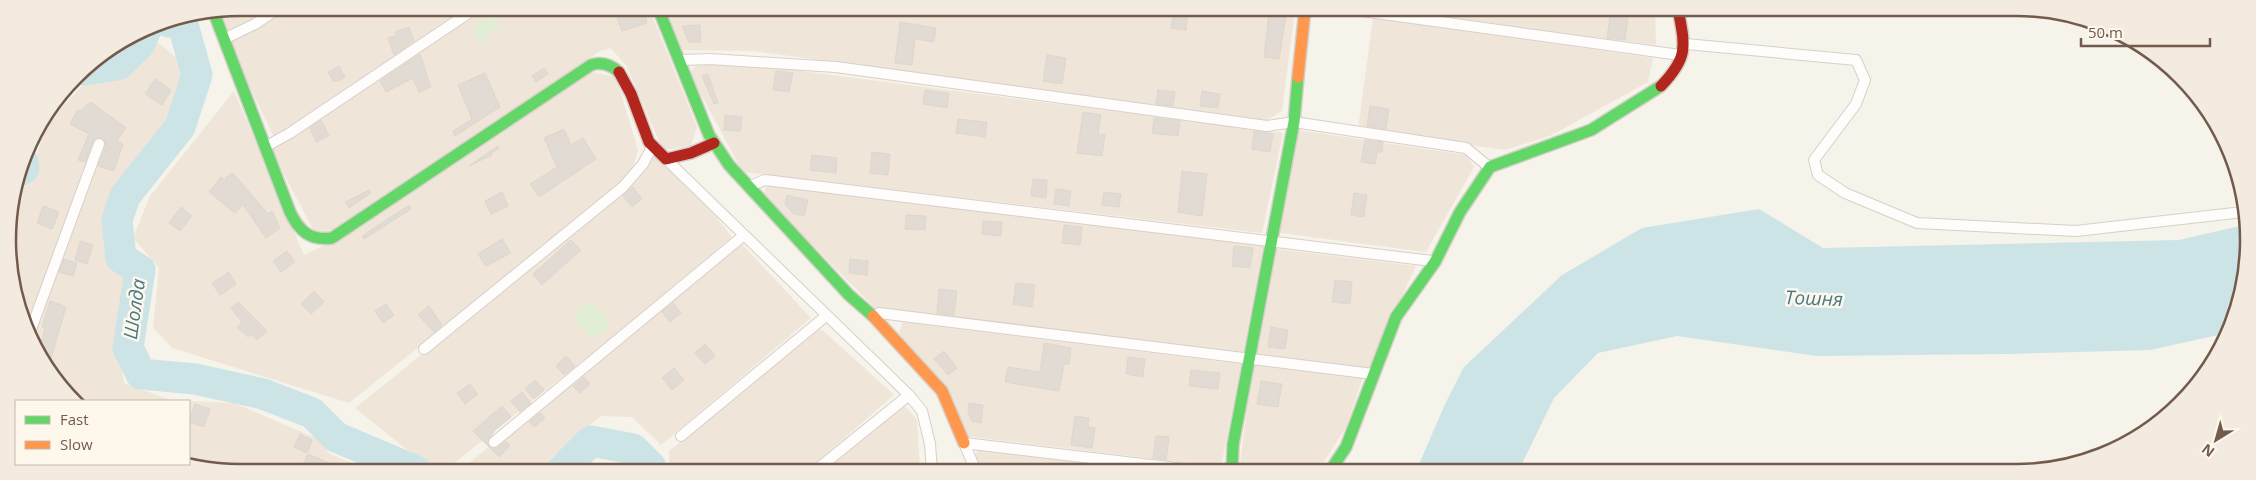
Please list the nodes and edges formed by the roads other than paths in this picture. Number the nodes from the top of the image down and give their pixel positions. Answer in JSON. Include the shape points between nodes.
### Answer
{"nodes":[{"id":1,"x":267,"y":16,"type":"edge"},
{"id":2,"x":464,"y":16,"type":"edge"},
{"id":3,"x":661,"y":16,"type":"edge"},
{"id":4,"x":1304,"y":16,"type":"edge"},
{"id":5,"x":1404,"y":16,"type":"edge"},
{"id":6,"x":1679,"y":16,"type":"edge"},
{"id":7,"x":216,"y":18,"type":"edge"},
{"id":8,"x":224,"y":40,"type":"junction"},
{"id":9,"x":1683,"y":50,"type":"junction"},
{"id":10,"x":680,"y":60,"type":"junction"},
{"id":11,"x":1294,"y":122,"type":"junction"},
{"id":12,"x":714,"y":143,"type":"junction"},
{"id":13,"x":100,"y":144,"type":"dead end"},
{"id":14,"x":653,"y":146,"type":"junction"},
{"id":15,"x":264,"y":147,"type":"junction"},
{"id":16,"x":666,"y":158,"type":"junction"},
{"id":17,"x":1490,"y":167,"type":"junction"},
{"id":18,"x":748,"y":187,"type":"junction"},
{"id":19,"x":2238,"y":213,"type":"edge"},
{"id":20,"x":743,"y":236,"type":"junction"},
{"id":21,"x":1273,"y":241,"type":"junction"},
{"id":22,"x":1436,"y":262,"type":"junction"},
{"id":23,"x":870,"y":312,"type":"junction"},
{"id":24,"x":826,"y":316,"type":"junction"},
{"id":25,"x":33,"y":325,"type":"edge"},
{"id":26,"x":424,"y":349,"type":"dead end"},
{"id":27,"x":1251,"y":358,"type":"junction"},
{"id":28,"x":1374,"y":374,"type":"junction"},
{"id":29,"x":909,"y":395,"type":"junction"},
{"id":30,"x":681,"y":436,"type":"dead end"},
{"id":31,"x":494,"y":442,"type":"dead end"},
{"id":32,"x":964,"y":442,"type":"junction"},
{"id":33,"x":824,"y":464,"type":"edge"},
{"id":34,"x":931,"y":464,"type":"edge"},
{"id":35,"x":973,"y":464,"type":"edge"},
{"id":36,"x":1145,"y":464,"type":"edge"},
{"id":37,"x":1232,"y":464,"type":"edge"},
{"id":38,"x":1335,"y":464,"type":"edge"}],
"edges":[{"from":1,"to":8,"type":"lane"},
{"from":2,"to":15,"type":"lane","via":[[290,133]]},
{"from":3,"to":10,"type":"street"},
{"from":4,"to":11,"type":"street"},
{"from":5,"to":9,"type":"lane"},
{"from":6,"to":9,"type":"street"},
{"from":7,"to":8,"type":"street"},
{"from":8,"to":15,"type":"street"},
{"from":9,"to":17,"type":"street","via":[[1677,69],[1658,89],[1592,130]]},
{"from":9,"to":19,"type":"lane","via":[[1856,60],[1865,80],[1856,104],[1814,160],[1818,175],[1844,194],[1917,223],[2076,231]]},
{"from":10,"to":11,"type":"lane","via":[[836,67],[1267,126]]},
{"from":10,"to":12,"type":"street","via":[[708,135]]},
{"from":11,"to":17,"type":"lane","via":[[1466,148]]},
{"from":11,"to":21,"type":"street"},
{"from":12,"to":16,"type":"street","via":[[691,153]]},
{"from":12,"to":18,"type":"street"},
{"from":13,"to":25,"type":"lane"},
{"from":14,"to":15,"type":"street","via":[[648,142],[628,86],[619,72],[610,64],[597,63],[332,238],[321,240],[310,237],[299,228]]},
{"from":14,"to":16,"type":"street"},
{"from":14,"to":26,"type":"lane","via":[[643,164],[623,187]]},
{"from":16,"to":20,"type":"lane"},
{"from":17,"to":22,"type":"street","via":[[1460,212]]},
{"from":18,"to":21,"type":"lane","via":[[765,180]]},
{"from":18,"to":23,"type":"street","via":[[849,296]]},
{"from":20,"to":24,"type":"lane"},
{"from":20,"to":31,"type":"lane"},
{"from":21,"to":22,"type":"lane"},
{"from":21,"to":27,"type":"street"},
{"from":22,"to":28,"type":"street","via":[[1396,317]]},
{"from":23,"to":27,"type":"lane"},
{"from":23,"to":32,"type":"street","via":[[942,391]]},
{"from":24,"to":29,"type":"lane"},
{"from":24,"to":30,"type":"lane"},
{"from":27,"to":28,"type":"lane"},
{"from":27,"to":37,"type":"street","via":[[1233,445]]},
{"from":28,"to":38,"type":"street","via":[[1346,448]]},
{"from":29,"to":33,"type":"lane"},
{"from":29,"to":34,"type":"lane","via":[[922,411]]},
{"from":32,"to":35,"type":"lane"},
{"from":32,"to":36,"type":"lane"}]}
